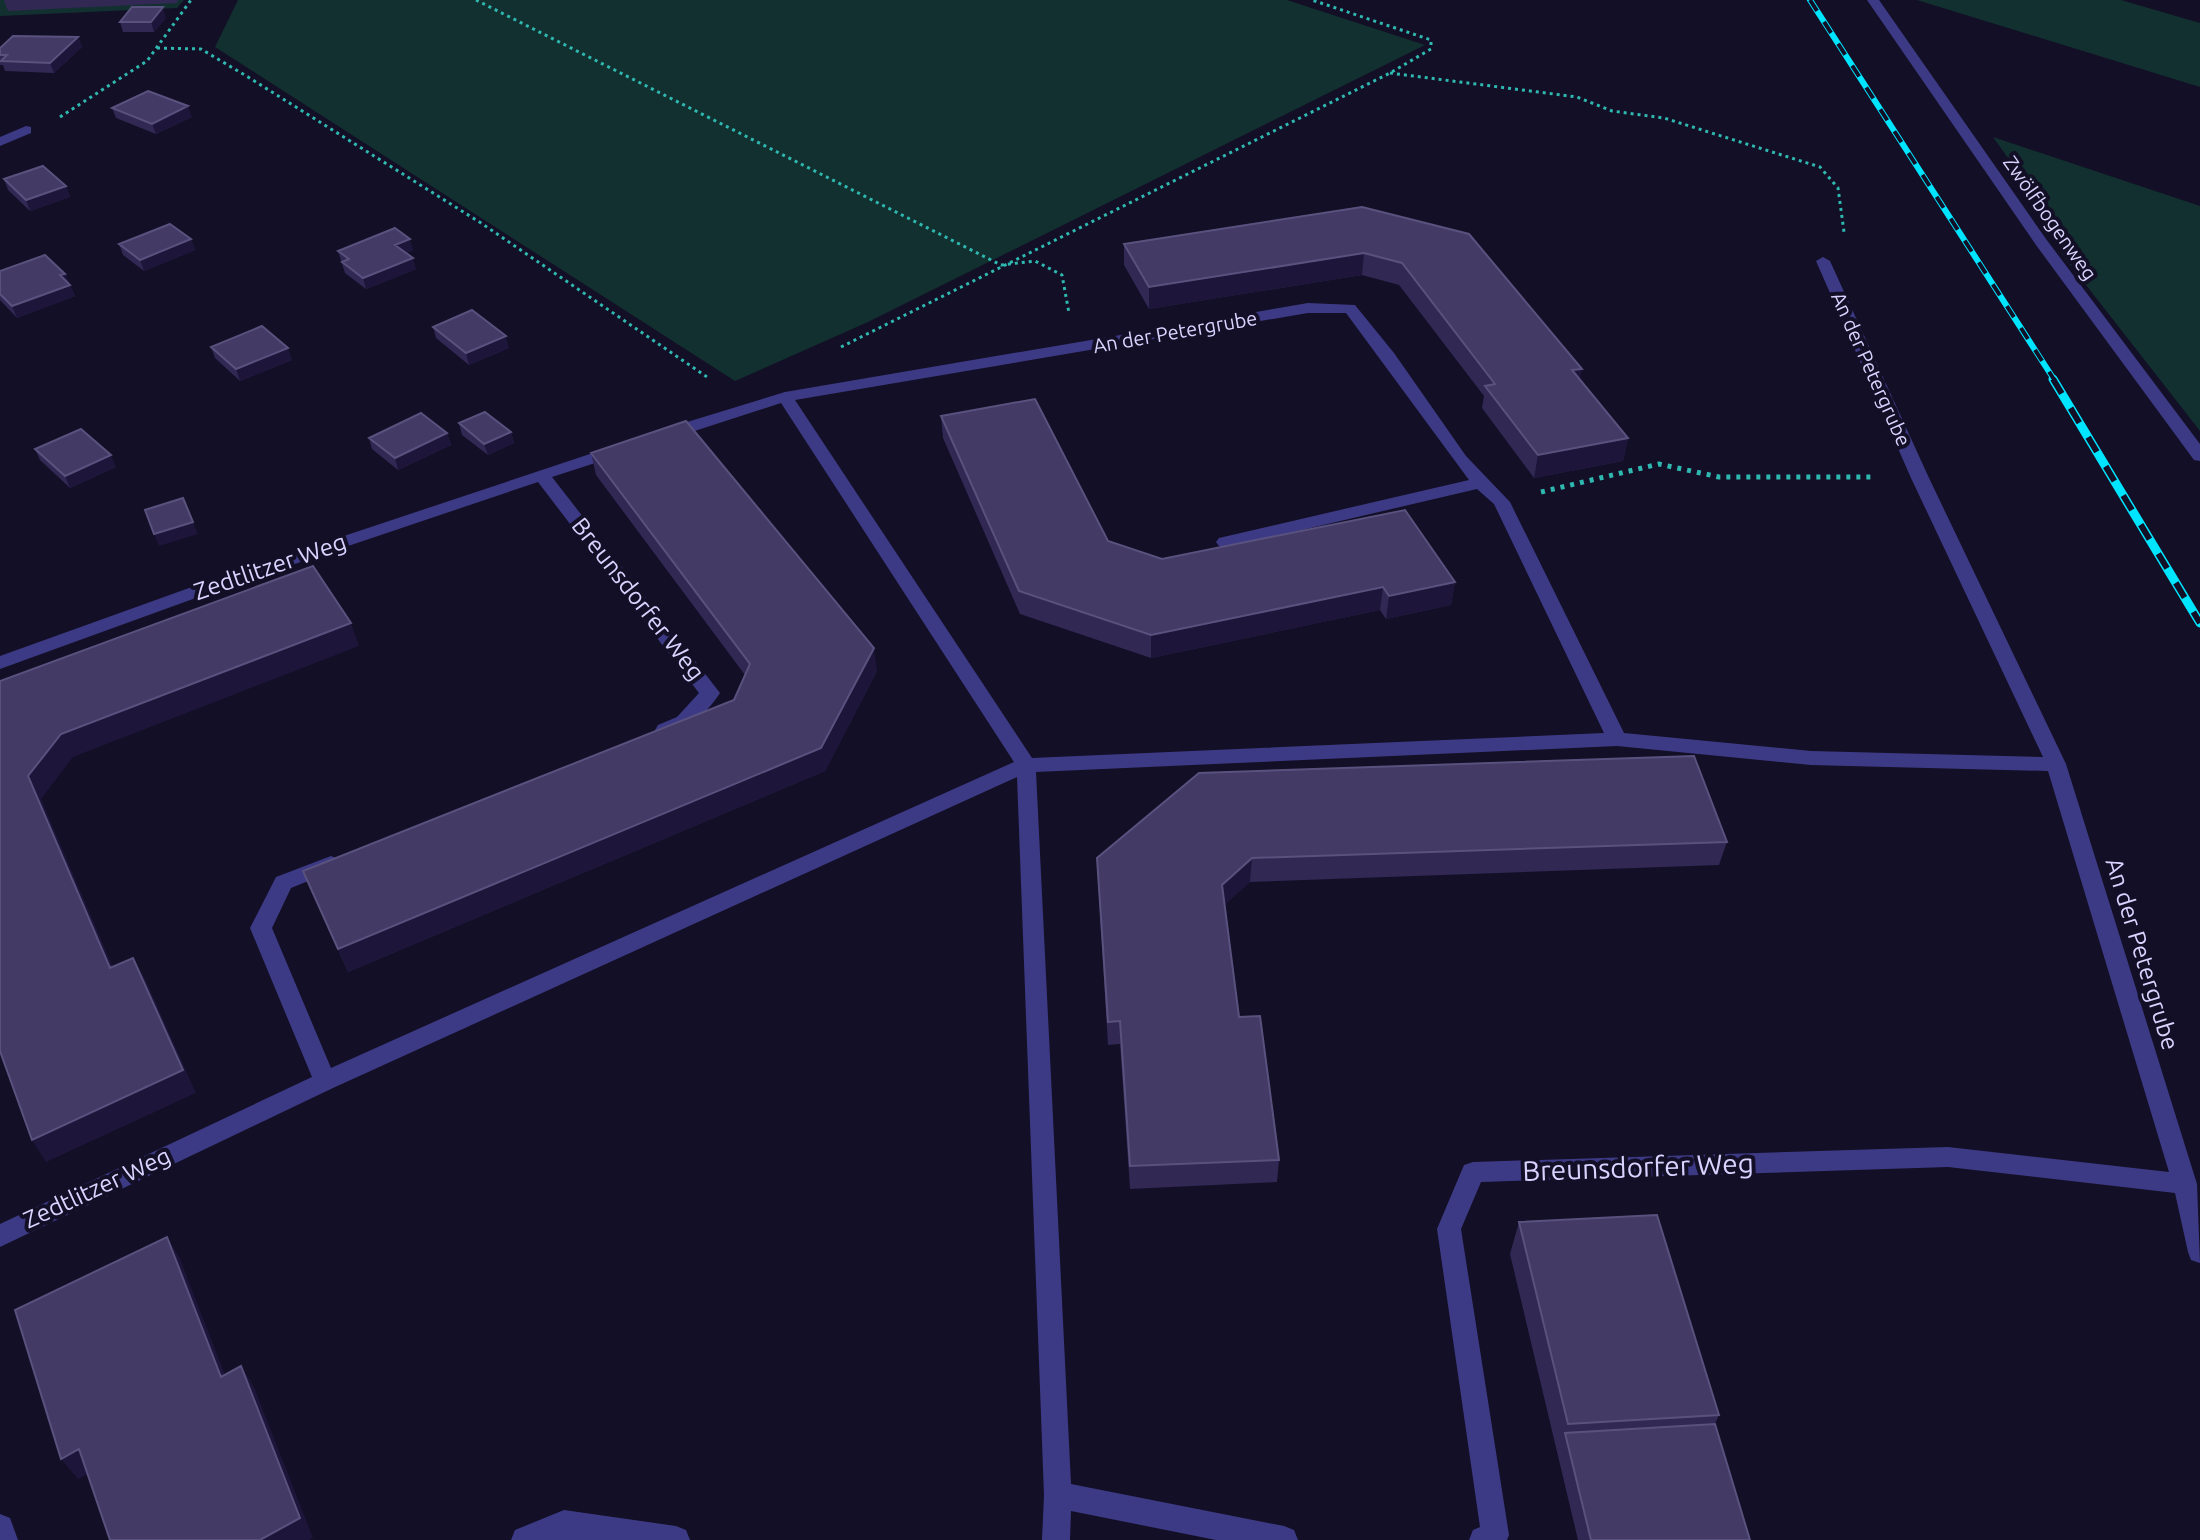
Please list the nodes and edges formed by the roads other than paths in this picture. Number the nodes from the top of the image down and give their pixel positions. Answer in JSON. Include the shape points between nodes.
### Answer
{"nodes":[{"id":1,"x":1873,"y":0,"type":"edge"},
{"id":2,"x":26,"y":130,"type":"road end"},
{"id":3,"x":0,"y":142,"type":"edge"},
{"id":4,"x":1823,"y":261,"type":"road end"},
{"id":5,"x":785,"y":397,"type":"junction"},
{"id":6,"x":2200,"y":456,"type":"edge"},
{"id":7,"x":541,"y":474,"type":"junction"},
{"id":8,"x":1478,"y":483,"type":"junction"},
{"id":9,"x":1225,"y":542,"type":"dead end"},
{"id":10,"x":0,"y":663,"type":"edge"},
{"id":11,"x":1617,"y":739,"type":"junction"},
{"id":12,"x":641,"y":740,"type":"edge"},
{"id":13,"x":2056,"y":764,"type":"junction"},
{"id":14,"x":1026,"y":765,"type":"junction"},
{"id":15,"x":353,"y":855,"type":"edge"},
{"id":16,"x":325,"y":1081,"type":"junction"},
{"id":17,"x":2185,"y":1184,"type":"junction"},
{"id":18,"x":0,"y":1236,"type":"edge"},
{"id":19,"x":2200,"y":1252,"type":"edge"},
{"id":20,"x":1058,"y":1495,"type":"junction"},
{"id":21,"x":0,"y":1528,"type":"edge"},
{"id":22,"x":4,"y":1540,"type":"edge"},
{"id":23,"x":525,"y":1540,"type":"edge"},
{"id":24,"x":676,"y":1540,"type":"edge"},
{"id":25,"x":1056,"y":1540,"type":"edge"},
{"id":26,"x":1284,"y":1540,"type":"edge"},
{"id":27,"x":1483,"y":1540,"type":"edge"}],
"edges":[{"from":1,"to":6,"type":"street","name":"Zwölfbogenweg","via":[[2041,242]]},
{"from":2,"to":3,"type":"street"},
{"from":4,"to":13,"type":"street","name":"An der Petergrube"},
{"from":5,"to":7,"type":"street"},
{"from":5,"to":8,"type":"street","name":"An der Petergrube","via":[[1308,308],[1350,308],[1380,340]]},
{"from":5,"to":14,"type":"street"},
{"from":7,"to":10,"type":"street","name":"Zedtlitzer Weg"},
{"from":7,"to":12,"type":"street","name":"Breunsdorfer Weg","via":[[710,693],[684,722]]},
{"from":8,"to":9,"type":"street"},
{"from":8,"to":11,"type":"street","name":"An der Petergrube","via":[[1501,502]]},
{"from":11,"to":13,"type":"street","via":[[1811,758]]},
{"from":11,"to":14,"type":"street"},
{"from":13,"to":17,"type":"street","name":"An der Petergrube"},
{"from":14,"to":16,"type":"street"},
{"from":14,"to":20,"type":"street"},
{"from":15,"to":16,"type":"street","via":[[283,883],[261,928]]},
{"from":16,"to":18,"type":"street","name":"Zedtlitzer Weg"},
{"from":17,"to":19,"type":"street","name":"An der Petergrube"},
{"from":17,"to":27,"type":"street","name":"Breunsdorfer Weg","via":[[1948,1157],[1473,1172],[1449,1229],[1495,1535]]},
{"from":20,"to":25,"type":"street"},
{"from":20,"to":26,"type":"street"},
{"from":21,"to":22,"type":"street"},
{"from":23,"to":24,"type":"street","via":[[564,1524]]}]}
